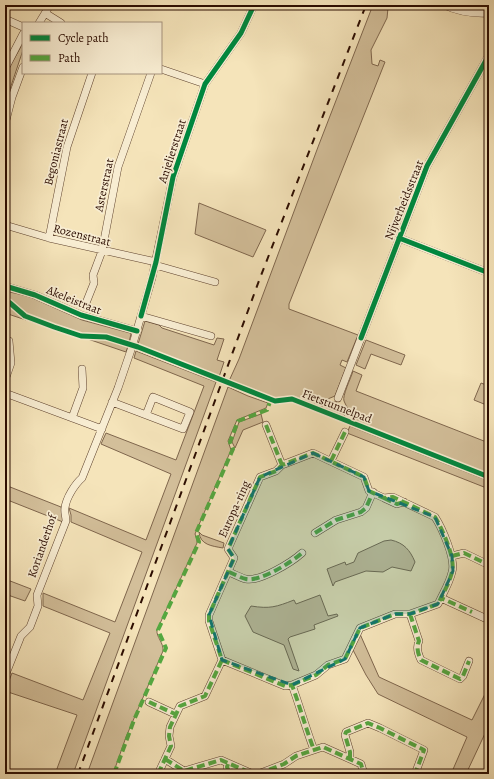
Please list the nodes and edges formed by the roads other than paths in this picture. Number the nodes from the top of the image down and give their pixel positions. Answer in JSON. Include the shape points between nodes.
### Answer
{"nodes":[{"id":1,"x":50,"y":5,"type":"edge"},
{"id":2,"x":254,"y":5,"type":"edge"},
{"id":3,"x":444,"y":5,"type":"edge"},
{"id":4,"x":45,"y":13,"type":"junction"},
{"id":5,"x":489,"y":13,"type":"edge"},
{"id":6,"x":5,"y":19,"type":"edge"},
{"id":7,"x":40,"y":22,"type":"edge"},
{"id":8,"x":59,"y":22,"type":"edge"},
{"id":9,"x":22,"y":27,"type":"edge"},
{"id":10,"x":22,"y":36,"type":"edge"},
{"id":11,"x":489,"y":55,"type":"edge"},
{"id":12,"x":5,"y":69,"type":"edge"},
{"id":13,"x":162,"y":69,"type":"edge"},
{"id":14,"x":22,"y":70,"type":"edge"},
{"id":15,"x":92,"y":74,"type":"edge"},
{"id":16,"x":151,"y":74,"type":"edge"},
{"id":17,"x":205,"y":84,"type":"junction"},
{"id":18,"x":5,"y":124,"type":"edge"},
{"id":19,"x":5,"y":137,"type":"edge"},
{"id":20,"x":5,"y":170,"type":"edge"},
{"id":21,"x":5,"y":225,"type":"edge"},
{"id":22,"x":49,"y":238,"type":"junction"},
{"id":23,"x":399,"y":238,"type":"junction"},
{"id":24,"x":102,"y":251,"type":"junction"},
{"id":25,"x":155,"y":264,"type":"junction"},
{"id":26,"x":489,"y":273,"type":"edge"},
{"id":27,"x":216,"y":282,"type":"dead end"},
{"id":28,"x":5,"y":286,"type":"edge"},
{"id":29,"x":86,"y":303,"type":"dead end"},
{"id":30,"x":141,"y":316,"type":"junction"},
{"id":31,"x":137,"y":331,"type":"junction"},
{"id":32,"x":211,"y":336,"type":"dead end"},
{"id":33,"x":9,"y":341,"type":"dead end"},
{"id":34,"x":133,"y":345,"type":"joint"},
{"id":35,"x":82,"y":369,"type":"dead end"},
{"id":36,"x":5,"y":380,"type":"edge"},
{"id":37,"x":5,"y":393,"type":"edge"},
{"id":38,"x":338,"y":398,"type":"dead end"},
{"id":39,"x":112,"y":402,"type":"junction"},
{"id":40,"x":146,"y":415,"type":"junction"},
{"id":41,"x":72,"y":418,"type":"junction"},
{"id":42,"x":266,"y":424,"type":"dead end"},
{"id":43,"x":102,"y":429,"type":"junction"},
{"id":44,"x":345,"y":432,"type":"dead end"},
{"id":45,"x":331,"y":461,"type":"junction"},
{"id":46,"x":282,"y":465,"type":"junction"},
{"id":47,"x":373,"y":492,"type":"junction"},
{"id":48,"x":315,"y":533,"type":"dead end"},
{"id":49,"x":302,"y":553,"type":"dead end"},
{"id":50,"x":452,"y":556,"type":"junction"},
{"id":51,"x":489,"y":565,"type":"edge"},
{"id":52,"x":229,"y":572,"type":"junction"},
{"id":53,"x":441,"y":598,"type":"junction"},
{"id":54,"x":410,"y":614,"type":"junction"},
{"id":55,"x":489,"y":620,"type":"edge"},
{"id":56,"x":222,"y":660,"type":"junction"},
{"id":57,"x":469,"y":661,"type":"dead end"},
{"id":58,"x":5,"y":676,"type":"edge"},
{"id":59,"x":292,"y":685,"type":"junction"},
{"id":60,"x":149,"y":702,"type":"dead end"},
{"id":61,"x":175,"y":714,"type":"junction"},
{"id":62,"x":314,"y":750,"type":"junction"},
{"id":63,"x":350,"y":758,"type":"junction"},
{"id":64,"x":165,"y":760,"type":"junction"},
{"id":65,"x":228,"y":764,"type":"junction"},
{"id":66,"x":158,"y":774,"type":"edge"},
{"id":67,"x":230,"y":774,"type":"edge"},
{"id":68,"x":253,"y":774,"type":"edge"},
{"id":69,"x":258,"y":774,"type":"edge"},
{"id":70,"x":364,"y":774,"type":"edge"},
{"id":71,"x":415,"y":774,"type":"edge"}],
"edges":[{"from":1,"to":4,"type":"street"},
{"from":2,"to":17,"type":"street","name":"Anjelierstraat","via":[[241,33]]},
{"from":3,"to":5,"type":"street","via":[[469,13]]},
{"from":4,"to":7,"type":"street"},
{"from":4,"to":8,"type":"street"},
{"from":6,"to":9,"type":"street"},
{"from":10,"to":12,"type":"street"},
{"from":11,"to":23,"type":"street","name":"Nijverheidsstraat","via":[[427,166]]},
{"from":13,"to":17,"type":"street"},
{"from":14,"to":18,"type":"street"},
{"from":15,"to":22,"type":"street","name":"Begoniastraat","via":[[66,147]]},
{"from":16,"to":24,"type":"street","name":"Asterstraat","via":[[118,167]]},
{"from":17,"to":25,"type":"street","name":"Anjelierstraat","via":[[173,177]]},
{"from":19,"to":20,"type":"street"},
{"from":21,"to":22,"type":"street","name":"Rozenstraat"},
{"from":22,"to":24,"type":"street","name":"Rozenstraat"},
{"from":23,"to":26,"type":"street"},
{"from":23,"to":38,"type":"street","name":"Nijverheidsstraat"},
{"from":24,"to":25,"type":"street","name":"Rozenstraat"},
{"from":24,"to":29,"type":"street","name":"Asterstraat","via":[[93,275],[94,284]]},
{"from":25,"to":27,"type":"street"},
{"from":25,"to":30,"type":"street","name":"Anjelierstraat"},
{"from":28,"to":31,"type":"street","name":"Akeleistraat","via":[[35,295],[101,322]]},
{"from":30,"to":31,"type":"street","name":"Anjelierstraat"},
{"from":30,"to":32,"type":"street"},
{"from":31,"to":34,"type":"street","name":"Anjelierstraat"},
{"from":33,"to":36,"type":"street","via":[[11,363]]},
{"from":34,"to":39,"type":"street","name":"Korianderhof"},
{"from":35,"to":41,"type":"street","via":[[83,388]]},
{"from":37,"to":41,"type":"street"},
{"from":39,"to":40,"type":"street"},
{"from":39,"to":43,"type":"street","name":"Korianderhof"},
{"from":40,"to":40,"type":"street","via":[[153,397],[190,412],[183,429]]},
{"from":41,"to":43,"type":"street"},
{"from":42,"to":46,"type":"street"},
{"from":43,"to":58,"type":"street","name":"Korianderhof","via":[[82,478],[74,485],[65,509],[66,521],[37,594],[38,606],[30,627],[21,636]]},
{"from":44,"to":45,"type":"street"},
{"from":45,"to":46,"type":"street","name":"Europa-ring","via":[[313,453]]},
{"from":45,"to":47,"type":"street","name":"Europa-ring","via":[[364,477],[369,490]]},
{"from":46,"to":52,"type":"street","name":"Europa-ring","via":[[276,471],[260,477],[228,549],[234,558]]},
{"from":47,"to":48,"type":"street","via":[[366,508],[361,512],[336,520]]},
{"from":47,"to":50,"type":"street","name":"Europa-ring","via":[[384,498],[393,497],[434,517]]},
{"from":49,"to":52,"type":"street","via":[[296,559],[258,579],[246,579]]},
{"from":50,"to":51,"type":"street","via":[[464,553]]},
{"from":50,"to":53,"type":"street","name":"Europa-ring","via":[[453,571]]},
{"from":52,"to":56,"type":"street","name":"Europa-ring","via":[[209,615]]},
{"from":53,"to":54,"type":"street","via":[[438,604]]},
{"from":53,"to":55,"type":"street"},
{"from":54,"to":57,"type":"street","via":[[419,641],[418,655],[421,660],[460,679]]},
{"from":54,"to":59,"type":"street","via":[[395,614],[360,628],[345,659],[328,665],[316,675]]},
{"from":56,"to":59,"type":"street","via":[[285,686]]},
{"from":56,"to":61,"type":"street","via":[[205,696],[180,706]]},
{"from":59,"to":62,"type":"street"},
{"from":60,"to":61,"type":"street"},
{"from":61,"to":64,"type":"street","via":[[169,736],[172,746]]},
{"from":62,"to":63,"type":"street","via":[[323,747]]},
{"from":62,"to":69,"type":"street"},
{"from":63,"to":70,"type":"street","via":[[361,764]]},
{"from":63,"to":71,"type":"street","via":[[346,732],[368,723],[424,750]]},
{"from":64,"to":65,"type":"street","via":[[184,771],[220,760]]},
{"from":64,"to":66,"type":"street"},
{"from":65,"to":67,"type":"street"},
{"from":65,"to":68,"type":"street"}]}
